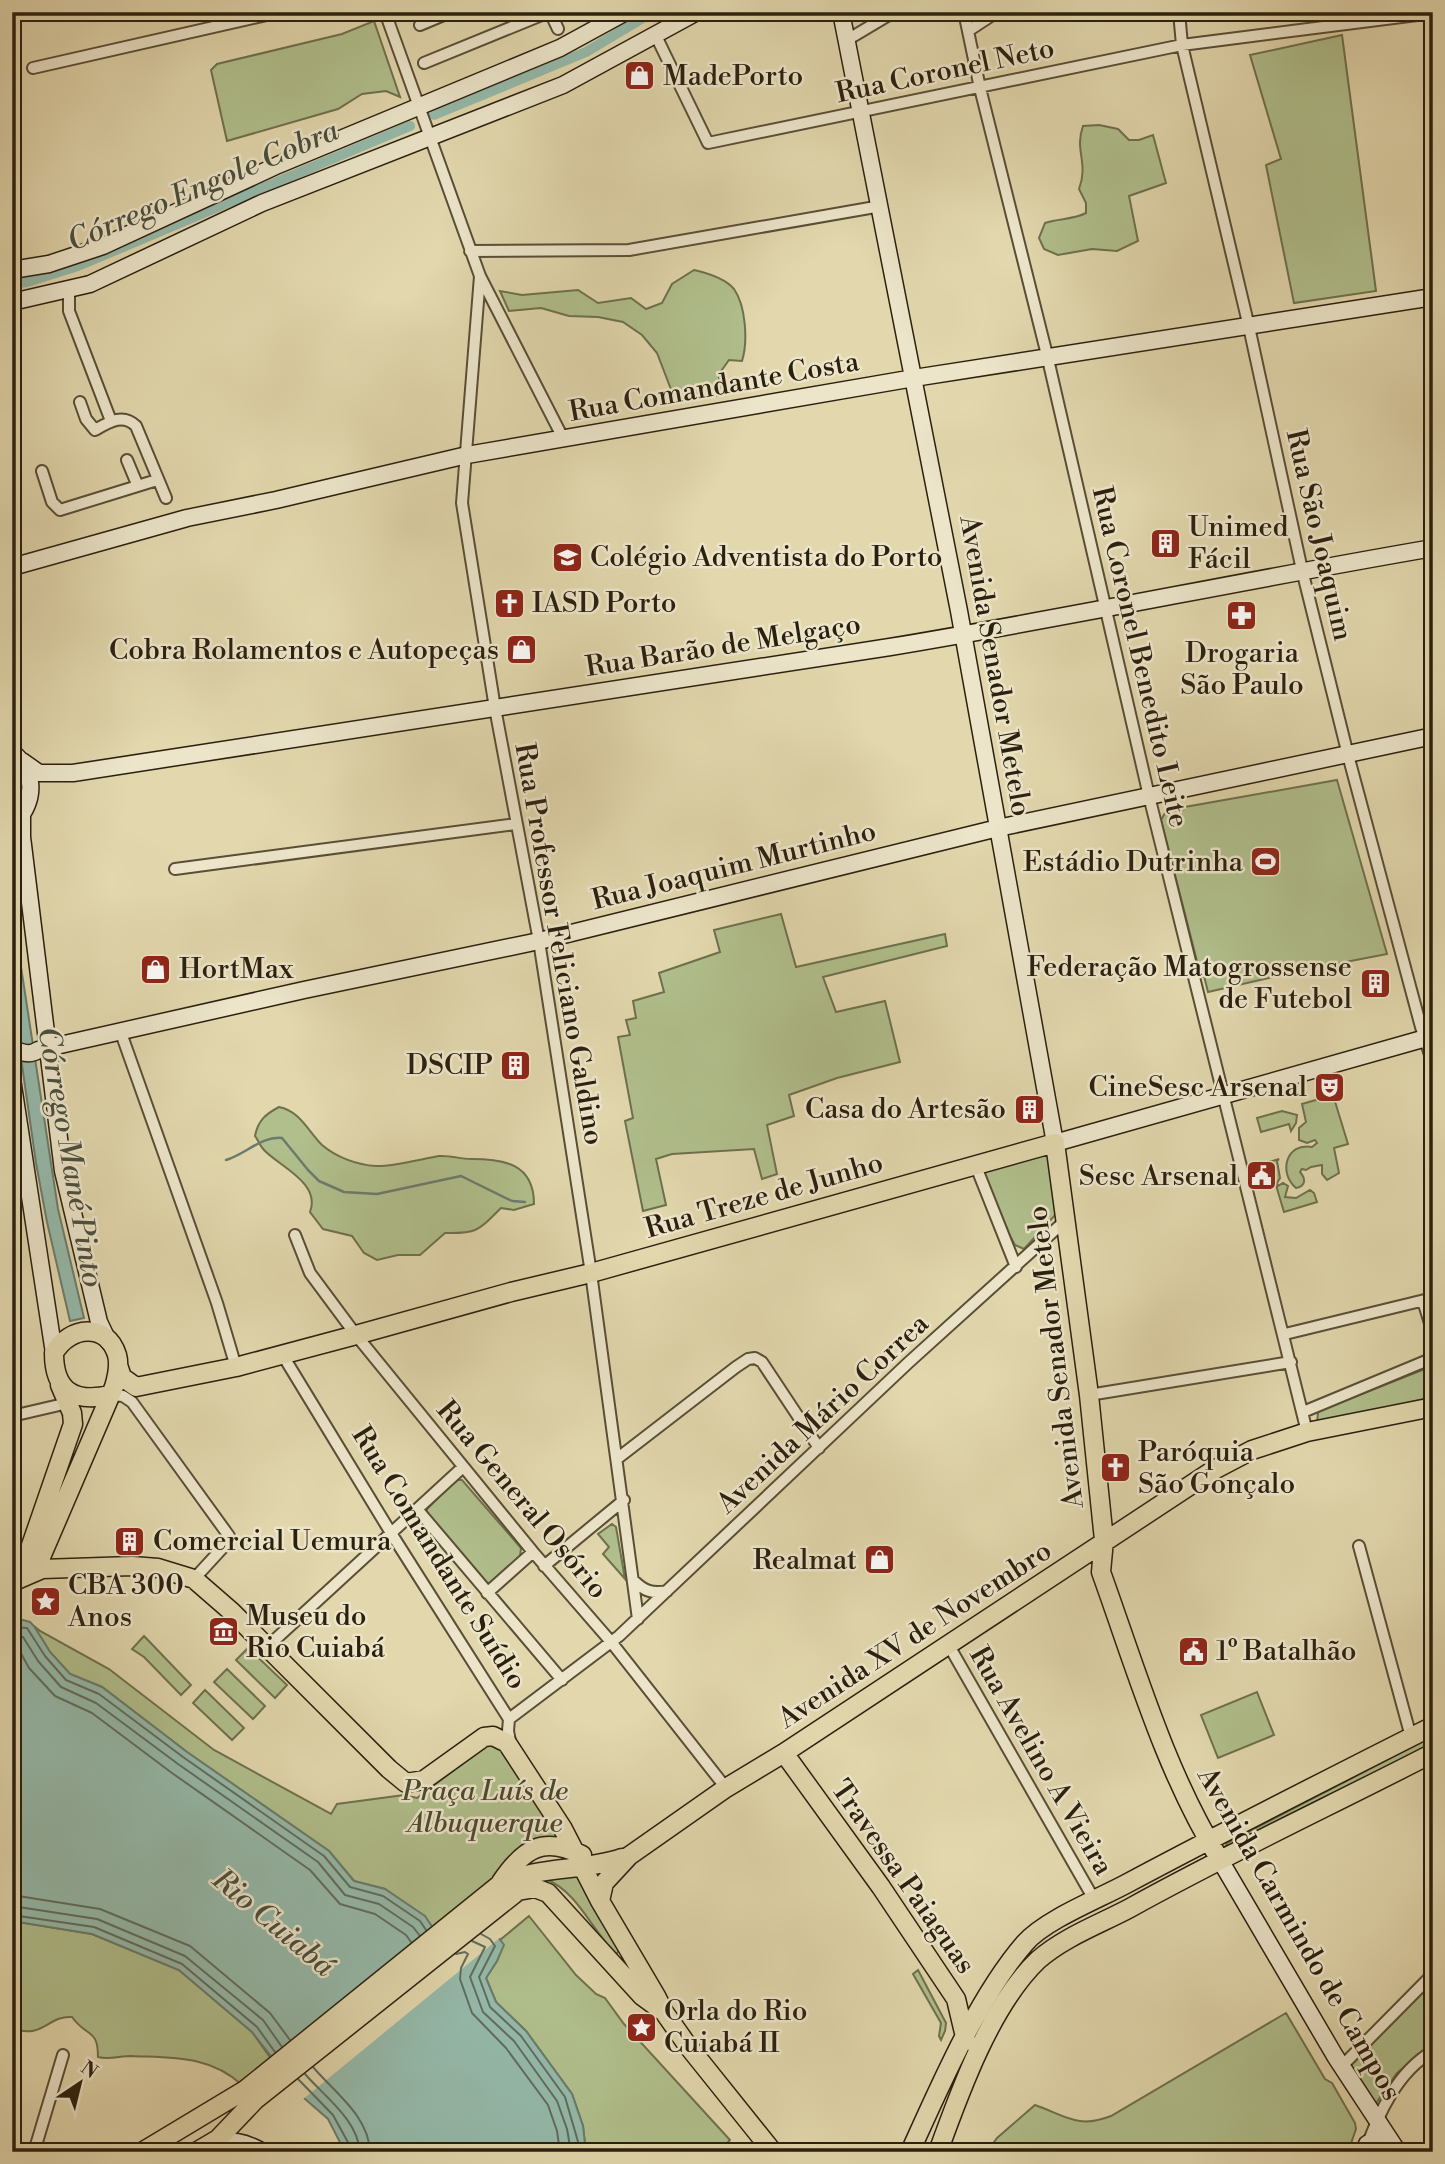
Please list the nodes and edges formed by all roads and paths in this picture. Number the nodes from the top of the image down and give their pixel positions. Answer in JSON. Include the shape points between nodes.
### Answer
{"nodes":[{"id":1,"x":280,"y":12,"type":"edge"},
{"id":2,"x":385,"y":12,"type":"edge"},
{"id":3,"x":451,"y":12,"type":"edge"},
{"id":4,"x":549,"y":12,"type":"edge"},
{"id":5,"x":626,"y":12,"type":"edge"},
{"id":6,"x":697,"y":12,"type":"edge"},
{"id":7,"x":841,"y":12,"type":"edge"},
{"id":8,"x":894,"y":12,"type":"edge"},
{"id":9,"x":964,"y":12,"type":"edge"},
{"id":10,"x":997,"y":12,"type":"edge"},
{"id":11,"x":1178,"y":12,"type":"edge"},
{"id":12,"x":1421,"y":13,"type":"edge"},
{"id":13,"x":1433,"y":13,"type":"edge"},
{"id":14,"x":420,"y":25,"type":"dead end"},
{"id":15,"x":558,"y":29,"type":"dead end"},
{"id":16,"x":968,"y":31,"type":"junction"},
{"id":17,"x":656,"y":36,"type":"junction"},
{"id":18,"x":847,"y":40,"type":"junction"},
{"id":19,"x":1182,"y":45,"type":"junction"},
{"id":20,"x":424,"y":63,"type":"dead end"},
{"id":21,"x":33,"y":68,"type":"dead end"},
{"id":22,"x":980,"y":88,"type":"junction"},
{"id":23,"x":420,"y":106,"type":"junction"},
{"id":24,"x":860,"y":112,"type":"junction"},
{"id":25,"x":432,"y":137,"type":"junction"},
{"id":26,"x":881,"y":206,"type":"junction"},
{"id":27,"x":470,"y":251,"type":"junction"},
{"id":28,"x":12,"y":270,"type":"edge"},
{"id":29,"x":480,"y":276,"type":"junction"},
{"id":30,"x":69,"y":289,"type":"junction"},
{"id":31,"x":1433,"y":297,"type":"edge"},
{"id":32,"x":12,"y":302,"type":"edge"},
{"id":33,"x":1249,"y":327,"type":"junction"},
{"id":34,"x":1048,"y":358,"type":"junction"},
{"id":35,"x":914,"y":378,"type":"junction"},
{"id":36,"x":80,"y":402,"type":"dead end"},
{"id":37,"x":111,"y":421,"type":"junction"},
{"id":38,"x":564,"y":440,"type":"junction"},
{"id":39,"x":467,"y":454,"type":"junction"},
{"id":40,"x":127,"y":460,"type":"dead end"},
{"id":41,"x":42,"y":471,"type":"dead end"},
{"id":42,"x":157,"y":480,"type":"junction"},
{"id":43,"x":137,"y":485,"type":"junction"},
{"id":44,"x":166,"y":498,"type":"dead end"},
{"id":45,"x":1433,"y":548,"type":"edge"},
{"id":46,"x":12,"y":567,"type":"edge"},
{"id":47,"x":1302,"y":570,"type":"junction"},
{"id":48,"x":1104,"y":610,"type":"junction"},
{"id":49,"x":963,"y":635,"type":"junction"},
{"id":50,"x":495,"y":708,"type":"junction"},
{"id":51,"x":1433,"y":736,"type":"edge"},
{"id":52,"x":1348,"y":755,"type":"junction"},
{"id":53,"x":17,"y":757,"type":"edge"},
{"id":54,"x":1149,"y":796,"type":"junction"},
{"id":55,"x":17,"y":819,"type":"edge"},
{"id":56,"x":516,"y":824,"type":"junction"},
{"id":57,"x":998,"y":828,"type":"junction"},
{"id":58,"x":175,"y":869,"type":"dead end"},
{"id":59,"x":539,"y":941,"type":"junction"},
{"id":60,"x":121,"y":1033,"type":"junction"},
{"id":61,"x":1428,"y":1037,"type":"edge"},
{"id":62,"x":13,"y":1048,"type":"edge"},
{"id":63,"x":44,"y":1049,"type":"junction"},
{"id":64,"x":1433,"y":1064,"type":"edge"},
{"id":65,"x":12,"y":1079,"type":"edge"},
{"id":66,"x":1223,"y":1096,"type":"junction"},
{"id":67,"x":1055,"y":1143,"type":"junction"},
{"id":68,"x":975,"y":1164,"type":"junction"},
{"id":69,"x":1066,"y":1220,"type":"junction"},
{"id":70,"x":295,"y":1235,"type":"dead end"},
{"id":71,"x":1016,"y":1267,"type":"junction"},
{"id":72,"x":591,"y":1273,"type":"junction"},
{"id":73,"x":1428,"y":1300,"type":"edge"},
{"id":74,"x":1285,"y":1334,"type":"junction"},
{"id":75,"x":1433,"y":1334,"type":"edge"},
{"id":76,"x":356,"y":1335,"type":"junction"},
{"id":77,"x":108,"y":1341,"type":"junction"},
{"id":78,"x":54,"y":1353,"type":"junction"},
{"id":79,"x":282,"y":1354,"type":"junction"},
{"id":80,"x":1433,"y":1359,"type":"edge"},
{"id":81,"x":1291,"y":1362,"type":"junction"},
{"id":82,"x":118,"y":1365,"type":"junction"},
{"id":83,"x":236,"y":1367,"type":"junction"},
{"id":84,"x":60,"y":1384,"type":"junction"},
{"id":85,"x":110,"y":1395,"type":"junction"},
{"id":86,"x":1089,"y":1395,"type":"junction"},
{"id":87,"x":68,"y":1403,"type":"junction"},
{"id":88,"x":1433,"y":1407,"type":"edge"},
{"id":89,"x":1303,"y":1412,"type":"junction"},
{"id":90,"x":12,"y":1416,"type":"edge"},
{"id":91,"x":1307,"y":1433,"type":"junction"},
{"id":92,"x":819,"y":1448,"type":"junction"},
{"id":93,"x":618,"y":1458,"type":"junction"},
{"id":94,"x":463,"y":1467,"type":"junction"},
{"id":95,"x":624,"y":1500,"type":"junction"},
{"id":96,"x":417,"y":1509,"type":"junction"},
{"id":97,"x":391,"y":1533,"type":"junction"},
{"id":98,"x":1104,"y":1540,"type":"junction"},
{"id":99,"x":1359,"y":1546,"type":"dead end"},
{"id":100,"x":533,"y":1552,"type":"junction"},
{"id":101,"x":29,"y":1553,"type":"junction"},
{"id":102,"x":12,"y":1564,"type":"edge"},
{"id":103,"x":544,"y":1566,"type":"junction"},
{"id":104,"x":1066,"y":1567,"type":"junction"},
{"id":105,"x":33,"y":1572,"type":"junction"},
{"id":106,"x":1101,"y":1572,"type":"junction"},
{"id":107,"x":194,"y":1579,"type":"junction"},
{"id":108,"x":633,"y":1580,"type":"junction"},
{"id":109,"x":12,"y":1582,"type":"edge"},
{"id":110,"x":667,"y":1591,"type":"junction"},
{"id":111,"x":486,"y":1593,"type":"junction"},
{"id":112,"x":638,"y":1619,"type":"junction"},
{"id":113,"x":612,"y":1643,"type":"junction"},
{"id":114,"x":948,"y":1644,"type":"junction"},
{"id":115,"x":267,"y":1647,"type":"junction"},
{"id":116,"x":562,"y":1680,"type":"junction"},
{"id":117,"x":509,"y":1719,"type":"junction"},
{"id":118,"x":1433,"y":1726,"type":"edge"},
{"id":119,"x":1411,"y":1737,"type":"junction"},
{"id":120,"x":512,"y":1748,"type":"junction"},
{"id":121,"x":784,"y":1753,"type":"junction"},
{"id":122,"x":1431,"y":1757,"type":"edge"},
{"id":123,"x":726,"y":1788,"type":"junction"},
{"id":124,"x":1209,"y":1840,"type":"junction"},
{"id":125,"x":574,"y":1852,"type":"junction"},
{"id":126,"x":629,"y":1856,"type":"junction"},
{"id":127,"x":1220,"y":1860,"type":"junction"},
{"id":128,"x":544,"y":1872,"type":"junction"},
{"id":129,"x":499,"y":1885,"type":"junction"},
{"id":130,"x":600,"y":1901,"type":"junction"},
{"id":131,"x":1095,"y":1901,"type":"junction"},
{"id":132,"x":1429,"y":1979,"type":"edge"},
{"id":133,"x":1433,"y":1998,"type":"edge"},
{"id":134,"x":1005,"y":2003,"type":"junction"},
{"id":135,"x":664,"y":2012,"type":"junction"},
{"id":136,"x":966,"y":2037,"type":"junction"},
{"id":137,"x":1433,"y":2051,"type":"edge"},
{"id":138,"x":63,"y":2055,"type":"dead end"},
{"id":139,"x":1342,"y":2066,"type":"junction"},
{"id":140,"x":964,"y":2080,"type":"junction"},
{"id":141,"x":250,"y":2095,"type":"junction"},
{"id":142,"x":1377,"y":2119,"type":"junction"},
{"id":143,"x":1395,"y":2146,"type":"edge"},
{"id":144,"x":1366,"y":2148,"type":"edge"},
{"id":145,"x":201,"y":2150,"type":"edge"},
{"id":146,"x":34,"y":2152,"type":"edge"},
{"id":147,"x":142,"y":2152,"type":"edge"},
{"id":148,"x":263,"y":2152,"type":"edge"},
{"id":149,"x":773,"y":2152,"type":"edge"},
{"id":150,"x":910,"y":2152,"type":"edge"},
{"id":151,"x":938,"y":2152,"type":"edge"}],
"edges":[{"from":1,"to":21,"type":"street"},
{"from":2,"to":23,"type":"street"},
{"from":3,"to":14,"type":"street"},
{"from":4,"to":15,"type":"street"},
{"from":4,"to":20,"type":"street"},
{"from":5,"to":23,"type":"street","via":[[560,48]]},
{"from":6,"to":17,"type":"street"},
{"from":7,"to":18,"type":"street","name":"Avenida Senador Metelo"},
{"from":8,"to":18,"type":"street"},
{"from":9,"to":16,"type":"street","name":"Rua Coronel Benedito Leite"},
{"from":10,"to":16,"type":"street"},
{"from":11,"to":19,"type":"street","name":"Rua São Joaquim"},
{"from":12,"to":13,"type":"street","name":"Rua Coronel Neto"},
{"from":12,"to":19,"type":"street","name":"Rua Coronel Neto"},
{"from":16,"to":22,"type":"street","name":"Rua Coronel Benedito Leite"},
{"from":17,"to":24,"type":"street","name":"Rua Coronel Neto","via":[[708,143]]},
{"from":17,"to":25,"type":"street","via":[[563,85]]},
{"from":18,"to":24,"type":"street","name":"Avenida Senador Metelo"},
{"from":19,"to":22,"type":"street","name":"Rua Coronel Neto"},
{"from":19,"to":33,"type":"street","name":"Rua São Joaquim"},
{"from":22,"to":24,"type":"street","name":"Rua Coronel Neto"},
{"from":22,"to":34,"type":"street","name":"Rua Coronel Benedito Leite"},
{"from":23,"to":25,"type":"street"},
{"from":23,"to":28,"type":"street","via":[[103,246],[49,264]]},
{"from":24,"to":26,"type":"street","name":"Avenida Senador Metelo"},
{"from":25,"to":27,"type":"street"},
{"from":25,"to":30,"type":"street","via":[[262,203],[115,274]]},
{"from":26,"to":27,"type":"street","via":[[629,250]]},
{"from":26,"to":35,"type":"street","name":"Avenida Senador Metelo"},
{"from":27,"to":29,"type":"street"},
{"from":29,"to":38,"type":"street"},
{"from":29,"to":39,"type":"street","name":"Rua Professor Feliciano Galdino"},
{"from":30,"to":32,"type":"street"},
{"from":30,"to":37,"type":"street","via":[[69,312]]},
{"from":31,"to":33,"type":"street","name":"Rua Comandante Costa"},
{"from":33,"to":34,"type":"street","name":"Rua Comandante Costa"},
{"from":33,"to":47,"type":"street","name":"Rua São Joaquim"},
{"from":34,"to":35,"type":"street","name":"Rua Comandante Costa"},
{"from":34,"to":48,"type":"street","name":"Rua Coronel Benedito Leite"},
{"from":35,"to":38,"type":"street","name":"Rua Comandante Costa"},
{"from":35,"to":49,"type":"street","name":"Avenida Senador Metelo"},
{"from":36,"to":37,"type":"street","via":[[95,430]]},
{"from":37,"to":42,"type":"street","via":[[129,420],[136,426]]},
{"from":38,"to":39,"type":"street","name":"Rua Comandante Costa"},
{"from":39,"to":46,"type":"street","name":"Rua Comandante Costa","via":[[187,518]]},
{"from":39,"to":50,"type":"street","name":"Rua Professor Feliciano Galdino","via":[[462,503]]},
{"from":40,"to":43,"type":"street"},
{"from":41,"to":43,"type":"street","via":[[52,502],[60,510]]},
{"from":42,"to":43,"type":"street"},
{"from":42,"to":44,"type":"street"},
{"from":45,"to":47,"type":"street","name":"Rua Barão de Melgaço"},
{"from":47,"to":48,"type":"street","name":"Rua Barão de Melgaço"},
{"from":47,"to":52,"type":"street","name":"Rua São Joaquim"},
{"from":48,"to":49,"type":"street","name":"Rua Barão de Melgaço"},
{"from":48,"to":54,"type":"street","name":"Rua Coronel Benedito Leite"},
{"from":49,"to":50,"type":"street","name":"Rua Barão de Melgaço"},
{"from":49,"to":57,"type":"street","name":"Avenida Senador Metelo"},
{"from":50,"to":53,"type":"street","name":"Rua Barão de Melgaço","via":[[73,773],[39,773]]},
{"from":50,"to":56,"type":"street","name":"Rua Professor Feliciano Galdino"},
{"from":51,"to":52,"type":"street","name":"Rua Joaquim Murtinho"},
{"from":52,"to":54,"type":"street","name":"Rua Joaquim Murtinho"},
{"from":52,"to":61,"type":"street","name":"Rua São Joaquim"},
{"from":53,"to":55,"type":"street","via":[[29,774],[31,788]]},
{"from":54,"to":57,"type":"street","name":"Rua Joaquim Murtinho"},
{"from":54,"to":66,"type":"street","name":"Rua Coronel Benedito Leite"},
{"from":55,"to":63,"type":"street"},
{"from":56,"to":58,"type":"street"},
{"from":56,"to":59,"type":"street","name":"Rua Professor Feliciano Galdino"},
{"from":57,"to":59,"type":"street","name":"Rua Joaquim Murtinho"},
{"from":57,"to":67,"type":"street","name":"Avenida Senador Metelo"},
{"from":59,"to":60,"type":"street","name":"Rua Joaquim Murtinho"},
{"from":59,"to":72,"type":"street","name":"Rua Professor Feliciano Galdino"},
{"from":60,"to":63,"type":"street","name":"Rua Joaquim Murtinho"},
{"from":60,"to":83,"type":"street"},
{"from":61,"to":64,"type":"street","name":"Rua São Joaquim"},
{"from":61,"to":66,"type":"street","name":"Rua Treze de Junho"},
{"from":62,"to":63,"type":"street","name":"Rua Joaquim Murtinho","via":[[26,1054]]},
{"from":63,"to":77,"type":"street","via":[[69,1203]]},
{"from":65,"to":78,"type":"street"},
{"from":66,"to":67,"type":"street","name":"Rua Treze de Junho"},
{"from":66,"to":74,"type":"street","name":"Rua Coronel Benedito Leite"},
{"from":67,"to":68,"type":"main road","name":"Rua Treze de Junho"},
{"from":67,"to":69,"type":"main road","name":"Avenida Senador Metelo"},
{"from":68,"to":71,"type":"street"},
{"from":68,"to":72,"type":"main road","name":"Rua Treze de Junho"},
{"from":69,"to":71,"type":"street","name":"Avenida Mário Correa"},
{"from":69,"to":86,"type":"main road","name":"Avenida Senador Metelo"},
{"from":70,"to":76,"type":"street","name":"Rua General Osório","via":[[310,1273]]},
{"from":71,"to":92,"type":"street","name":"Avenida Mário Correa"},
{"from":72,"to":76,"type":"main road","name":"Rua Treze de Junho"},
{"from":72,"to":93,"type":"street","name":"Rua Professor Feliciano Galdino"},
{"from":73,"to":74,"type":"street"},
{"from":73,"to":75,"type":"street"},
{"from":74,"to":81,"type":"street","name":"Rua Coronel Benedito Leite"},
{"from":76,"to":79,"type":"main road","name":"Rua Treze de Junho"},
{"from":76,"to":94,"type":"street","name":"Rua General Osório"},
{"from":77,"to":78,"type":"main road","via":[[95,1332],[75,1332]]},
{"from":77,"to":82,"type":"main road"},
{"from":78,"to":84,"type":"main road"},
{"from":79,"to":83,"type":"main road","name":"Rua Treze de Junho"},
{"from":79,"to":97,"type":"street","name":"Rua Comandante Suídio"},
{"from":80,"to":89,"type":"street"},
{"from":81,"to":86,"type":"street"},
{"from":81,"to":89,"type":"street","name":"Rua Coronel Benedito Leite"},
{"from":82,"to":83,"type":"main road","name":"Rua Treze de Junho","via":[[122,1377],[136,1387]]},
{"from":82,"to":85,"type":"main road"},
{"from":84,"to":85,"type":"main road","via":[[79,1396]]},
{"from":84,"to":87,"type":"main road"},
{"from":85,"to":105,"type":"main road"},
{"from":85,"to":107,"type":"street","via":[[132,1402],[229,1536]]},
{"from":86,"to":98,"type":"main road","name":"Avenida Senador Metelo"},
{"from":87,"to":90,"type":"street"},
{"from":87,"to":101,"type":"main road","via":[[73,1427]]},
{"from":88,"to":91,"type":"main road","name":"Avenida XV de Novembro"},
{"from":89,"to":91,"type":"street","name":"Rua Coronel Benedito Leite"},
{"from":91,"to":98,"type":"main road","name":"Avenida XV de Novembro","via":[[1252,1450],[1212,1471]]},
{"from":92,"to":93,"type":"street","via":[[755,1358],[736,1367]]},
{"from":92,"to":110,"type":"street","name":"Avenida Mário Correa"},
{"from":93,"to":95,"type":"street","name":"Rua Professor Feliciano Galdino"},
{"from":94,"to":96,"type":"street"},
{"from":94,"to":100,"type":"street","name":"Rua General Osório"},
{"from":95,"to":103,"type":"street"},
{"from":95,"to":108,"type":"street","name":"Rua Professor Feliciano Galdino"},
{"from":96,"to":97,"type":"street"},
{"from":96,"to":111,"type":"street"},
{"from":97,"to":115,"type":"street"},
{"from":97,"to":117,"type":"street","name":"Rua Comandante Suídio"},
{"from":98,"to":104,"type":"main road","name":"Avenida XV de Novembro"},
{"from":98,"to":106,"type":"main road","name":"Avenida Carmindo de Campos"},
{"from":99,"to":119,"type":"street"},
{"from":100,"to":103,"type":"street","name":"Rua General Osório"},
{"from":100,"to":111,"type":"street"},
{"from":101,"to":102,"type":"main road"},
{"from":101,"to":105,"type":"main road","via":[[27,1565]]},
{"from":103,"to":113,"type":"street","name":"Rua General Osório"},
{"from":104,"to":106,"type":"main road","via":[[1082,1565]]},
{"from":104,"to":114,"type":"main road","name":"Avenida XV de Novembro"},
{"from":105,"to":107,"type":"main road","via":[[132,1566]]},
{"from":105,"to":109,"type":"main road"},
{"from":106,"to":124,"type":"main road","name":"Avenida Carmindo de Campos","via":[[1170,1763]]},
{"from":107,"to":115,"type":"main road"},
{"from":108,"to":110,"type":"street","via":[[645,1590]]},
{"from":108,"to":112,"type":"street","name":"Rua Professor Feliciano Galdino"},
{"from":110,"to":112,"type":"street","name":"Avenida Mário Correa"},
{"from":111,"to":116,"type":"street"},
{"from":112,"to":113,"type":"street","name":"Avenida Mário Correa"},
{"from":113,"to":116,"type":"street","name":"Avenida Mário Correa"},
{"from":113,"to":123,"type":"street","name":"Rua General Osório"},
{"from":114,"to":121,"type":"main road","name":"Avenida XV de Novembro"},
{"from":114,"to":131,"type":"street","name":"Rua Avelino A Vieira"},
{"from":115,"to":120,"type":"main road","via":[[407,1783],[424,1780],[480,1738],[490,1736]]},
{"from":116,"to":117,"type":"street","name":"Avenida Mário Correa"},
{"from":117,"to":120,"type":"street","name":"Rua Comandante Suídio"},
{"from":118,"to":119,"type":"main road"},
{"from":119,"to":124,"type":"main road"},
{"from":120,"to":125,"type":"main road","name":"Rua Comandante Suídio"},
{"from":121,"to":123,"type":"main road","name":"Avenida XV de Novembro"},
{"from":121,"to":136,"type":"main road","name":"Travessa Paiaguas","via":[[944,1980],[956,1999]]},
{"from":122,"to":127,"type":"main road"},
{"from":123,"to":126,"type":"main road","name":"Avenida XV de Novembro"},
{"from":124,"to":127,"type":"main road","name":"Avenida Carmindo de Campos"},
{"from":124,"to":131,"type":"main road"},
{"from":125,"to":126,"type":"main road","via":[[610,1862]]},
{"from":125,"to":128,"type":"main road"},
{"from":125,"to":128,"type":"main road"},
{"from":125,"to":129,"type":"main road","via":[[545,1845],[532,1850]]},
{"from":125,"to":130,"type":"main road","name":"Rua Comandante Suídio"},
{"from":126,"to":130,"type":"main road","via":[[608,1876]]},
{"from":127,"to":134,"type":"main road","via":[[1062,1943],[1039,1960]]},
{"from":127,"to":139,"type":"street","name":"Avenida Carmindo de Campos"},
{"from":128,"to":129,"type":"main road"},
{"from":129,"to":141,"type":"main road"},
{"from":130,"to":135,"type":"main road","name":"Rua Comandante Suídio"},
{"from":131,"to":136,"type":"main road","via":[[1027,1940]]},
{"from":132,"to":133,"type":"street"},
{"from":132,"to":139,"type":"street"},
{"from":134,"to":136,"type":"main road"},
{"from":134,"to":140,"type":"main road"},
{"from":135,"to":141,"type":"main road","name":"Rua Comandante Suídio","via":[[642,1996],[548,1893],[535,1888],[518,1891]]},
{"from":135,"to":149,"type":"main road","name":"Rua Comandante Suídio"},
{"from":136,"to":140,"type":"main road"},
{"from":136,"to":150,"type":"main road"},
{"from":137,"to":142,"type":"street","via":[[1396,2085]]},
{"from":138,"to":146,"type":"street"},
{"from":139,"to":142,"type":"street","name":"Avenida Carmindo de Campos"},
{"from":140,"to":151,"type":"main road"},
{"from":141,"to":145,"type":"main road","via":[[228,2130]]},
{"from":141,"to":147,"type":"main road"},
{"from":142,"to":143,"type":"street","name":"Avenida Carmindo de Campos"},
{"from":142,"to":144,"type":"street"},
{"from":143,"to":144,"type":"street","via":[[1381,2137]]},
{"from":145,"to":148,"type":"street","via":[[230,2140]]}]}
